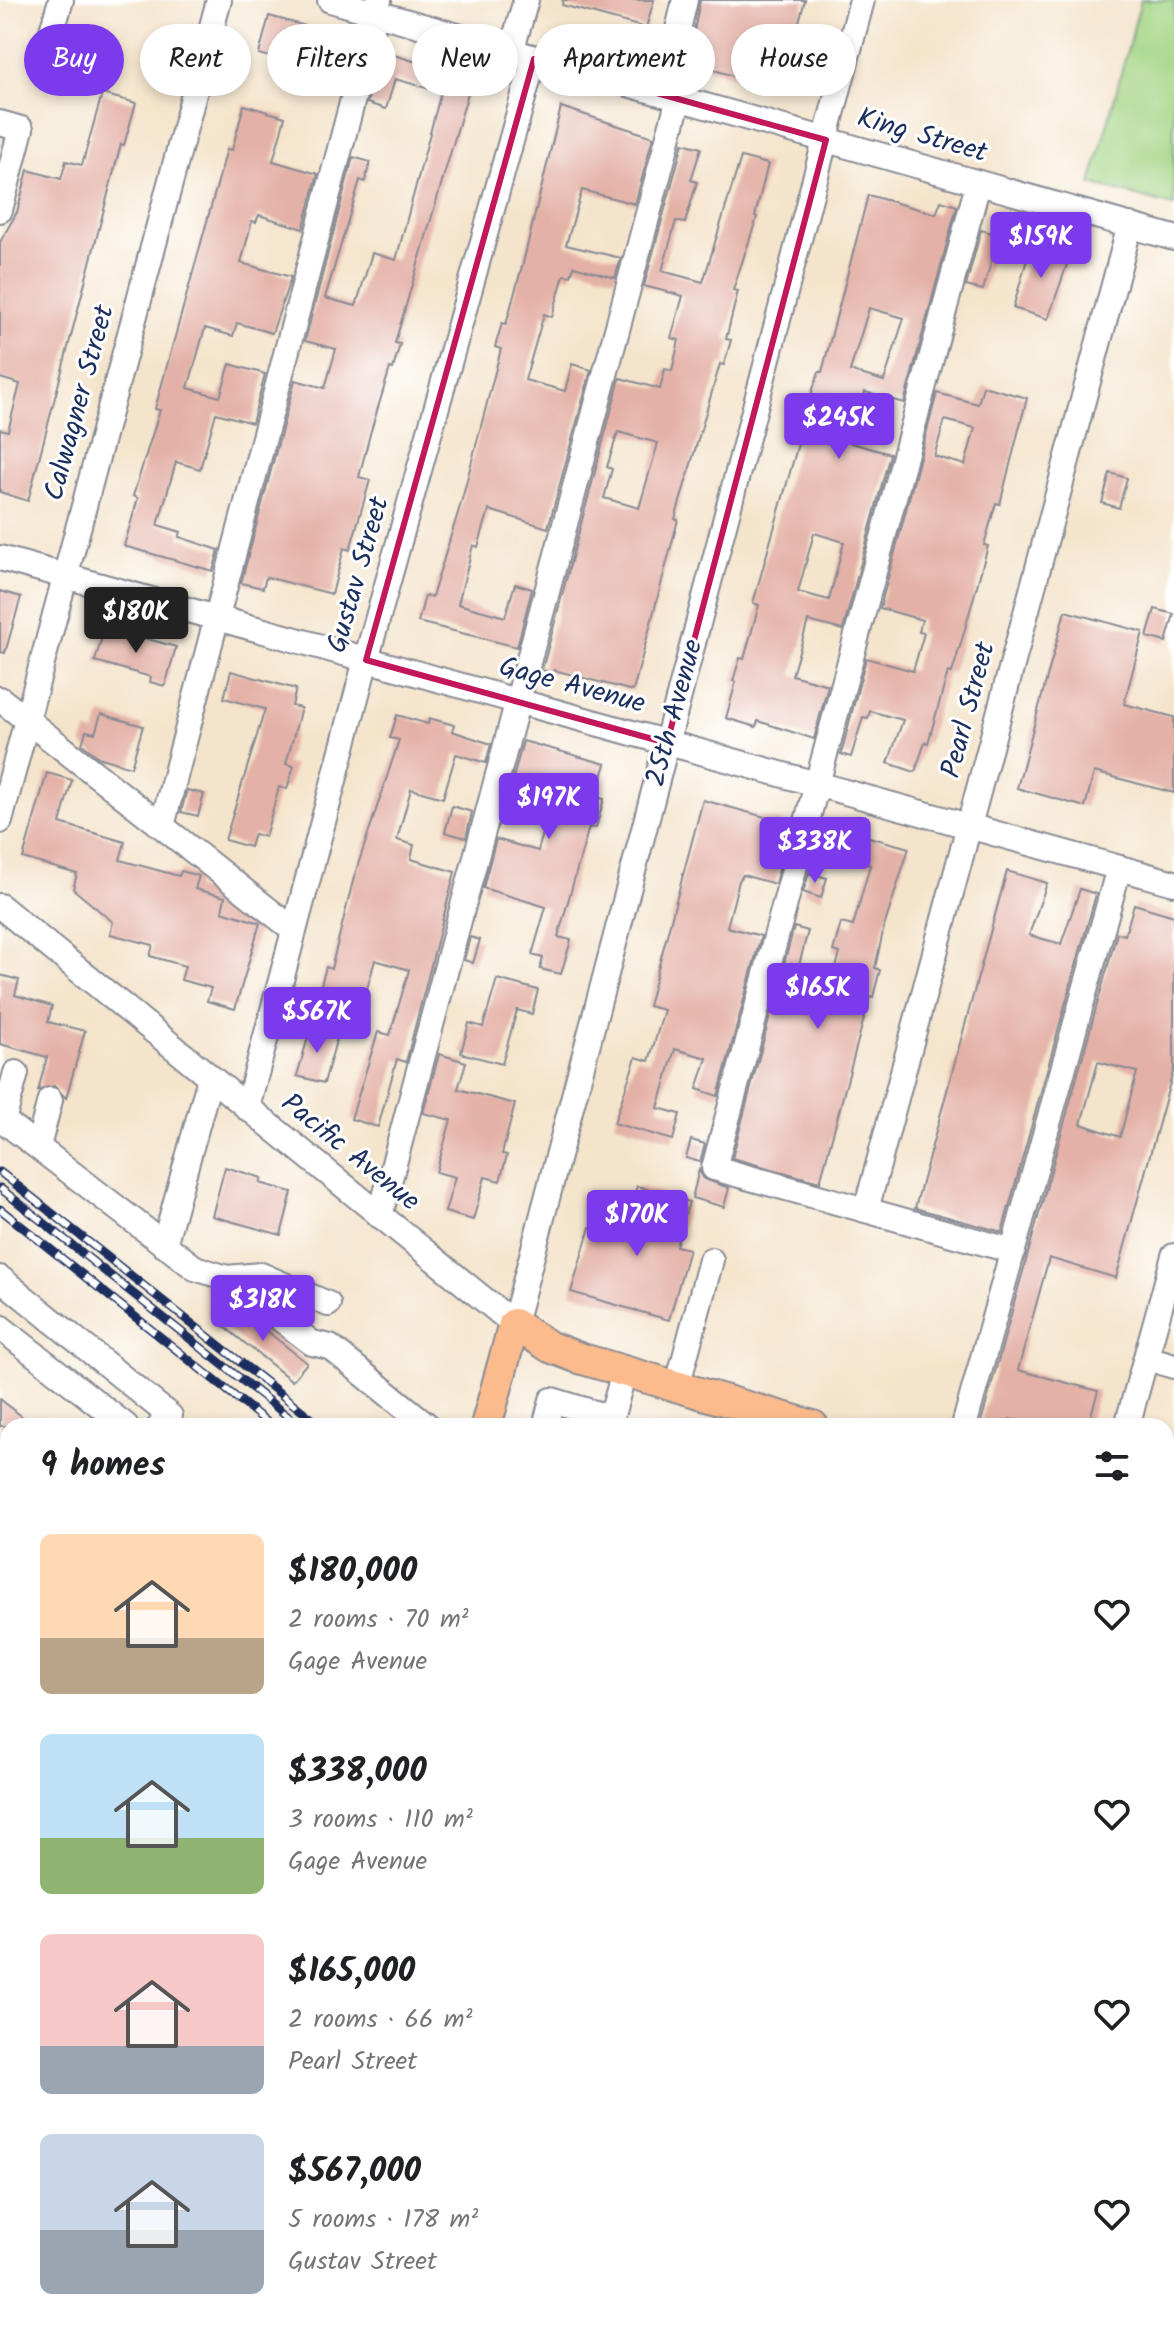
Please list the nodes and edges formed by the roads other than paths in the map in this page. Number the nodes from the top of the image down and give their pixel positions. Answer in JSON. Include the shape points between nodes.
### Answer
{"nodes":[{"id":1,"x":61,"y":0,"type":"edge"},
{"id":2,"x":219,"y":0,"type":"edge"},
{"id":3,"x":330,"y":0,"type":"edge"},
{"id":4,"x":526,"y":0,"type":"edge"},
{"id":5,"x":685,"y":0,"type":"edge"},
{"id":6,"x":862,"y":0,"type":"edge"},
{"id":7,"x":377,"y":6,"type":"edge"},
{"id":8,"x":54,"y":24,"type":"edge"},
{"id":9,"x":682,"y":24,"type":"edge"},
{"id":10,"x":523,"y":56,"type":"junction"},
{"id":11,"x":534,"y":59,"type":"edge"},
{"id":12,"x":671,"y":96,"type":"joint"},
{"id":13,"x":0,"y":123,"type":"edge"},
{"id":14,"x":826,"y":140,"type":"junction"},
{"id":15,"x":978,"y":184,"type":"junction"},
{"id":16,"x":0,"y":210,"type":"edge"},
{"id":17,"x":1130,"y":225,"type":"junction"},
{"id":18,"x":1174,"y":238,"type":"edge"},
{"id":19,"x":0,"y":558,"type":"edge"},
{"id":20,"x":65,"y":576,"type":"junction"},
{"id":21,"x":216,"y":618,"type":"junction"},
{"id":22,"x":366,"y":660,"type":"junction"},
{"id":23,"x":0,"y":699,"type":"edge"},
{"id":24,"x":518,"y":702,"type":"junction"},
{"id":25,"x":27,"y":720,"type":"junction"},
{"id":26,"x":667,"y":743,"type":"junction"},
{"id":27,"x":817,"y":784,"type":"junction"},
{"id":28,"x":0,"y":821,"type":"edge"},
{"id":29,"x":162,"y":826,"type":"junction"},
{"id":30,"x":969,"y":827,"type":"junction"},
{"id":31,"x":1119,"y":868,"type":"junction"},
{"id":32,"x":1174,"y":883,"type":"edge"},
{"id":33,"x":0,"y":906,"type":"edge"},
{"id":34,"x":294,"y":930,"type":"junction"},
{"id":35,"x":16,"y":1073,"type":"dead end"},
{"id":36,"x":210,"y":1078,"type":"junction"},
{"id":37,"x":50,"y":1100,"type":"dead end"},
{"id":38,"x":247,"y":1108,"type":"junction"},
{"id":39,"x":2,"y":1120,"type":"edge"},
{"id":40,"x":38,"y":1147,"type":"junction"},
{"id":41,"x":866,"y":1210,"type":"junction"},
{"id":42,"x":380,"y":1216,"type":"junction"},
{"id":43,"x":164,"y":1245,"type":"junction"},
{"id":44,"x":1013,"y":1251,"type":"junction"},
{"id":45,"x":1174,"y":1256,"type":"edge"},
{"id":46,"x":711,"y":1260,"type":"dead end"},
{"id":47,"x":0,"y":1278,"type":"edge"},
{"id":48,"x":227,"y":1278,"type":"junction"},
{"id":49,"x":328,"y":1304,"type":"dead end"},
{"id":50,"x":514,"y":1324,"type":"junction"},
{"id":51,"x":0,"y":1327,"type":"edge"},
{"id":52,"x":1147,"y":1358,"type":"junction"},
{"id":53,"x":1174,"y":1366,"type":"edge"},
{"id":54,"x":624,"y":1372,"type":"junction"},
{"id":55,"x":677,"y":1387,"type":"junction"},
{"id":56,"x":116,"y":1418,"type":"edge"},
{"id":57,"x":162,"y":1418,"type":"edge"},
{"id":58,"x":418,"y":1418,"type":"edge"},
{"id":59,"x":488,"y":1418,"type":"edge"},
{"id":60,"x":547,"y":1418,"type":"edge"},
{"id":61,"x":599,"y":1418,"type":"edge"},
{"id":62,"x":611,"y":1418,"type":"edge"},
{"id":63,"x":785,"y":1418,"type":"edge"},
{"id":64,"x":966,"y":1418,"type":"edge"},
{"id":65,"x":1129,"y":1418,"type":"edge"}],
"edges":[{"from":1,"to":8,"type":"street"},
{"from":2,"to":20,"type":"street","name":"Calwagner Street"},
{"from":3,"to":7,"type":"street","name":"King Street"},
{"from":4,"to":10,"type":"street","name":"Gustav Street"},
{"from":5,"to":9,"type":"street"},
{"from":6,"to":14,"type":"street","name":"25th Avenue"},
{"from":7,"to":10,"type":"street","name":"King Street"},
{"from":7,"to":21,"type":"street"},
{"from":10,"to":11,"type":"street","name":"King Street"},
{"from":10,"to":22,"type":"street","name":"Gustav Street"},
{"from":12,"to":14,"type":"street","name":"King Street"},
{"from":12,"to":24,"type":"street"},
{"from":13,"to":16,"type":"street","via":[[21,129]]},
{"from":14,"to":15,"type":"street","name":"King Street"},
{"from":14,"to":26,"type":"street","name":"25th Avenue"},
{"from":15,"to":17,"type":"street","name":"King Street"},
{"from":15,"to":27,"type":"street"},
{"from":17,"to":18,"type":"street","name":"King Street"},
{"from":17,"to":30,"type":"street","name":"Pearl Street"},
{"from":19,"to":20,"type":"street","name":"Gage Avenue"},
{"from":20,"to":21,"type":"street","name":"Gage Avenue"},
{"from":20,"to":25,"type":"street","name":"Calwagner Street"},
{"from":21,"to":22,"type":"street","name":"Gage Avenue"},
{"from":21,"to":29,"type":"street"},
{"from":22,"to":24,"type":"street","name":"Gage Avenue"},
{"from":22,"to":34,"type":"street","name":"Gustav Street"},
{"from":23,"to":25,"type":"street"},
{"from":24,"to":26,"type":"street","name":"Gage Avenue"},
{"from":24,"to":42,"type":"street"},
{"from":25,"to":28,"type":"street","name":"Calwagner Street"},
{"from":25,"to":29,"type":"street"},
{"from":26,"to":27,"type":"street","name":"Gage Avenue"},
{"from":26,"to":50,"type":"street","name":"25th Avenue"},
{"from":27,"to":30,"type":"street","name":"Gage Avenue"},
{"from":27,"to":41,"type":"street","via":[[714,1168]]},
{"from":29,"to":34,"type":"street"},
{"from":30,"to":31,"type":"street","name":"Gage Avenue"},
{"from":30,"to":41,"type":"street","name":"Pearl Street"},
{"from":31,"to":32,"type":"street","name":"Gage Avenue"},
{"from":31,"to":44,"type":"street"},
{"from":33,"to":36,"type":"street","name":"Pacific Avenue"},
{"from":34,"to":38,"type":"street","name":"Gustav Street"},
{"from":35,"to":39,"type":"street"},
{"from":36,"to":38,"type":"street","name":"Pacific Avenue"},
{"from":36,"to":43,"type":"street"},
{"from":37,"to":40,"type":"street"},
{"from":38,"to":42,"type":"street","name":"Pacific Avenue"},
{"from":39,"to":40,"type":"street"},
{"from":40,"to":43,"type":"street"},
{"from":41,"to":44,"type":"street"},
{"from":42,"to":50,"type":"street","name":"Pacific Avenue"},
{"from":43,"to":48,"type":"street","via":[[195,1268]]},
{"from":44,"to":64,"type":"street"},
{"from":45,"to":52,"type":"street"},
{"from":46,"to":55,"type":"street"},
{"from":47,"to":57,"type":"street"},
{"from":48,"to":49,"type":"street","via":[[261,1275]]},
{"from":48,"to":58,"type":"street","via":[[312,1343],[330,1347]]},
{"from":50,"to":54,"type":"main road","via":[[550,1347]]},
{"from":50,"to":59,"type":"main road","name":"25th Avenue"},
{"from":51,"to":56,"type":"street"},
{"from":52,"to":53,"type":"street"},
{"from":52,"to":65,"type":"street"},
{"from":54,"to":55,"type":"main road"},
{"from":54,"to":62,"type":"street"},
{"from":55,"to":63,"type":"main road"},
{"from":60,"to":61,"type":"street","via":[[552,1400]]}]}
